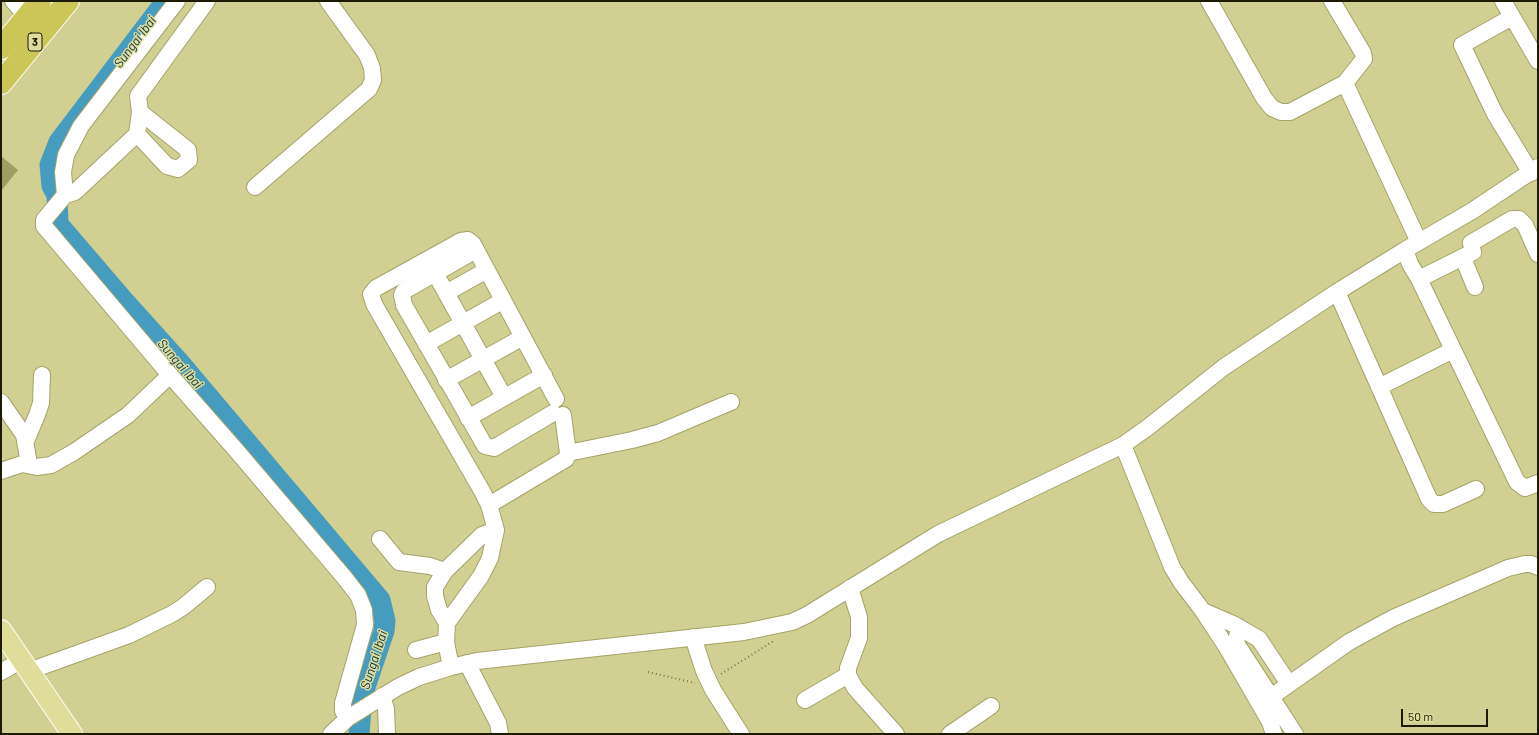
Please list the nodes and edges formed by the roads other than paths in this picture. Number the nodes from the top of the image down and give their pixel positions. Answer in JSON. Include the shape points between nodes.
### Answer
{"nodes":[{"id":1,"x":68,"y":1,"type":"edge"},
{"id":2,"x":177,"y":1,"type":"edge"},
{"id":3,"x":207,"y":1,"type":"edge"},
{"id":4,"x":328,"y":1,"type":"edge"},
{"id":5,"x":1209,"y":1,"type":"edge"},
{"id":6,"x":1332,"y":1,"type":"edge"},
{"id":7,"x":26,"y":6,"type":"edge"},
{"id":8,"x":1510,"y":7,"type":"edge"},
{"id":9,"x":2,"y":45,"type":"edge"},
{"id":10,"x":1538,"y":61,"type":"edge"},
{"id":11,"x":1,"y":83,"type":"edge"},
{"id":12,"x":1345,"y":83,"type":"junction"},
{"id":13,"x":140,"y":112,"type":"junction"},
{"id":14,"x":137,"y":134,"type":"junction"},
{"id":15,"x":1535,"y":170,"type":"edge"},
{"id":16,"x":255,"y":187,"type":"dead end"},
{"id":17,"x":58,"y":204,"type":"junction"},
{"id":18,"x":1458,"y":220,"type":"junction"},
{"id":19,"x":1419,"y":242,"type":"junction"},
{"id":20,"x":1471,"y":243,"type":"junction"},
{"id":21,"x":1405,"y":250,"type":"junction"},
{"id":22,"x":1538,"y":254,"type":"edge"},
{"id":23,"x":1463,"y":258,"type":"junction"},
{"id":24,"x":431,"y":266,"type":"junction"},
{"id":25,"x":487,"y":270,"type":"junction"},
{"id":26,"x":1419,"y":279,"type":"junction"},
{"id":27,"x":1475,"y":287,"type":"dead end"},
{"id":28,"x":1337,"y":292,"type":"junction"},
{"id":29,"x":446,"y":293,"type":"junction"},
{"id":30,"x":502,"y":301,"type":"junction"},
{"id":31,"x":463,"y":323,"type":"junction"},
{"id":32,"x":523,"y":337,"type":"junction"},
{"id":33,"x":426,"y":344,"type":"junction"},
{"id":34,"x":1453,"y":350,"type":"junction"},
{"id":35,"x":483,"y":359,"type":"junction"},
{"id":36,"x":42,"y":375,"type":"dead end"},
{"id":37,"x":170,"y":375,"type":"junction"},
{"id":38,"x":544,"y":375,"type":"junction"},
{"id":39,"x":446,"y":380,"type":"junction"},
{"id":40,"x":1379,"y":387,"type":"junction"},
{"id":41,"x":504,"y":397,"type":"junction"},
{"id":42,"x":1,"y":402,"type":"edge"},
{"id":43,"x":731,"y":402,"type":"dead end"},
{"id":44,"x":557,"y":409,"type":"junction"},
{"id":45,"x":468,"y":418,"type":"junction"},
{"id":46,"x":26,"y":441,"type":"junction"},
{"id":47,"x":1123,"y":445,"type":"junction"},
{"id":48,"x":568,"y":453,"type":"junction"},
{"id":49,"x":29,"y":464,"type":"junction"},
{"id":50,"x":1,"y":471,"type":"edge"},
{"id":51,"x":1538,"y":483,"type":"edge"},
{"id":52,"x":1476,"y":489,"type":"dead end"},
{"id":53,"x":489,"y":505,"type":"junction"},
{"id":54,"x":496,"y":530,"type":"junction"},
{"id":55,"x":380,"y":539,"type":"dead end"},
{"id":56,"x":1538,"y":567,"type":"edge"},
{"id":57,"x":445,"y":571,"type":"junction"},
{"id":58,"x":207,"y":587,"type":"dead end"},
{"id":59,"x":850,"y":588,"type":"junction"},
{"id":60,"x":1203,"y":611,"type":"junction"},
{"id":61,"x":447,"y":623,"type":"junction"},
{"id":62,"x":1,"y":630,"type":"edge"},
{"id":63,"x":693,"y":637,"type":"junction"},
{"id":64,"x":1233,"y":639,"type":"junction"},
{"id":65,"x":446,"y":642,"type":"junction"},
{"id":66,"x":416,"y":650,"type":"dead end"},
{"id":67,"x":467,"y":663,"type":"junction"},
{"id":68,"x":25,"y":665,"type":"junction"},
{"id":69,"x":451,"y":667,"type":"junction"},
{"id":70,"x":1,"y":672,"type":"edge"},
{"id":71,"x":848,"y":675,"type":"junction"},
{"id":72,"x":1289,"y":684,"type":"junction"},
{"id":73,"x":382,"y":696,"type":"junction"},
{"id":74,"x":1271,"y":697,"type":"junction"},
{"id":75,"x":805,"y":700,"type":"dead end"},
{"id":76,"x":991,"y":706,"type":"dead end"},
{"id":77,"x":348,"y":718,"type":"junction"},
{"id":78,"x":72,"y":734,"type":"edge"},
{"id":79,"x":330,"y":734,"type":"edge"},
{"id":80,"x":387,"y":734,"type":"edge"},
{"id":81,"x":500,"y":734,"type":"edge"},
{"id":82,"x":741,"y":734,"type":"edge"},
{"id":83,"x":896,"y":734,"type":"edge"},
{"id":84,"x":950,"y":734,"type":"edge"},
{"id":85,"x":1274,"y":734,"type":"edge"},
{"id":86,"x":1295,"y":734,"type":"edge"}],
"edges":[{"from":1,"to":11,"type":"highway","number":"3"},
{"from":2,"to":17,"type":"street","via":[[81,126],[66,155]]},
{"from":3,"to":13,"type":"street","via":[[138,96]]},
{"from":4,"to":16,"type":"street","via":[[367,55],[373,80],[369,89]]},
{"from":5,"to":12,"type":"street","via":[[1272,108],[1290,112]]},
{"from":6,"to":12,"type":"street","via":[[1363,53],[1364,59]]},
{"from":7,"to":9,"type":"highway","number":"3"},
{"from":8,"to":10,"type":"street"},
{"from":8,"to":15,"type":"street","via":[[1462,45],[1495,114]]},
{"from":12,"to":19,"type":"street"},
{"from":13,"to":14,"type":"street"},
{"from":13,"to":14,"type":"street","via":[[188,150],[188,160],[178,169],[167,166]]},
{"from":14,"to":17,"type":"street","via":[[75,192]]},
{"from":15,"to":18,"type":"street"},
{"from":17,"to":37,"type":"street","via":[[44,220],[44,226]]},
{"from":18,"to":19,"type":"street"},
{"from":18,"to":20,"type":"street"},
{"from":19,"to":21,"type":"street"},
{"from":20,"to":22,"type":"street","via":[[1512,219],[1519,219],[1525,225]]},
{"from":20,"to":23,"type":"street","via":[[1473,252]]},
{"from":21,"to":26,"type":"street"},
{"from":21,"to":28,"type":"street"},
{"from":23,"to":26,"type":"street"},
{"from":23,"to":27,"type":"street"},
{"from":24,"to":25,"type":"street","via":[[460,241],[468,240],[473,244]]},
{"from":24,"to":29,"type":"street"},
{"from":24,"to":33,"type":"street","via":[[402,295],[404,305]]},
{"from":24,"to":53,"type":"street","via":[[376,288],[372,294],[374,304]]},
{"from":25,"to":29,"type":"street"},
{"from":25,"to":30,"type":"street"},
{"from":26,"to":34,"type":"street"},
{"from":28,"to":40,"type":"street"},
{"from":28,"to":47,"type":"street","via":[[1224,367]]},
{"from":29,"to":31,"type":"street"},
{"from":30,"to":31,"type":"street"},
{"from":30,"to":32,"type":"street"},
{"from":31,"to":33,"type":"street"},
{"from":31,"to":35,"type":"street"},
{"from":32,"to":35,"type":"street"},
{"from":32,"to":38,"type":"street"},
{"from":33,"to":39,"type":"street"},
{"from":34,"to":40,"type":"street"},
{"from":34,"to":51,"type":"street","via":[[1517,482],[1525,488]]},
{"from":35,"to":39,"type":"street"},
{"from":35,"to":41,"type":"street"},
{"from":36,"to":46,"type":"street","via":[[41,403]]},
{"from":37,"to":49,"type":"street","via":[[128,415],[74,452],[51,465],[38,467]]},
{"from":37,"to":77,"type":"street","via":[[358,595],[366,625],[343,703],[343,711]]},
{"from":38,"to":41,"type":"street"},
{"from":38,"to":44,"type":"street"},
{"from":39,"to":45,"type":"street"},
{"from":40,"to":52,"type":"street","via":[[1428,499],[1434,504],[1443,504]]},
{"from":41,"to":45,"type":"street"},
{"from":42,"to":46,"type":"street"},
{"from":43,"to":48,"type":"street","via":[[658,433]]},
{"from":44,"to":45,"type":"street","via":[[494,448],[485,446]]},
{"from":44,"to":48,"type":"street"},
{"from":46,"to":49,"type":"street"},
{"from":47,"to":59,"type":"street","via":[[938,534]]},
{"from":47,"to":60,"type":"street","via":[[1172,567]]},
{"from":48,"to":53,"type":"street","via":[[566,460],[559,465]]},
{"from":49,"to":50,"type":"street"},
{"from":53,"to":54,"type":"street"},
{"from":54,"to":57,"type":"street","via":[[482,535]]},
{"from":54,"to":61,"type":"street","via":[[490,558],[481,576]]},
{"from":55,"to":57,"type":"street","via":[[399,562],[430,566]]},
{"from":56,"to":72,"type":"street","via":[[1525,564],[1508,568],[1392,618],[1349,642]]},
{"from":57,"to":61,"type":"street","via":[[435,587],[435,596],[439,610]]},
{"from":58,"to":68,"type":"street","via":[[172,614],[129,635]]},
{"from":59,"to":63,"type":"street","via":[[792,622],[744,632]]},
{"from":59,"to":71,"type":"street","via":[[859,617],[859,638]]},
{"from":60,"to":64,"type":"street"},
{"from":60,"to":64,"type":"street","via":[[1233,624]]},
{"from":61,"to":65,"type":"street"},
{"from":62,"to":68,"type":"main road"},
{"from":63,"to":67,"type":"street"},
{"from":63,"to":82,"type":"street","via":[[704,671]]},
{"from":64,"to":72,"type":"street","via":[[1260,639]]},
{"from":64,"to":74,"type":"street"},
{"from":64,"to":85,"type":"street"},
{"from":65,"to":66,"type":"street"},
{"from":65,"to":69,"type":"street"},
{"from":67,"to":69,"type":"street"},
{"from":67,"to":81,"type":"street","via":[[498,723]]},
{"from":68,"to":70,"type":"street"},
{"from":68,"to":78,"type":"main road"},
{"from":69,"to":73,"type":"street","via":[[419,676]]},
{"from":71,"to":75,"type":"street"},
{"from":71,"to":83,"type":"street","via":[[855,688]]},
{"from":72,"to":74,"type":"street"},
{"from":73,"to":77,"type":"street"},
{"from":73,"to":80,"type":"street","via":[[386,708]]},
{"from":74,"to":86,"type":"street"},
{"from":76,"to":84,"type":"street"},
{"from":77,"to":79,"type":"street"}]}
